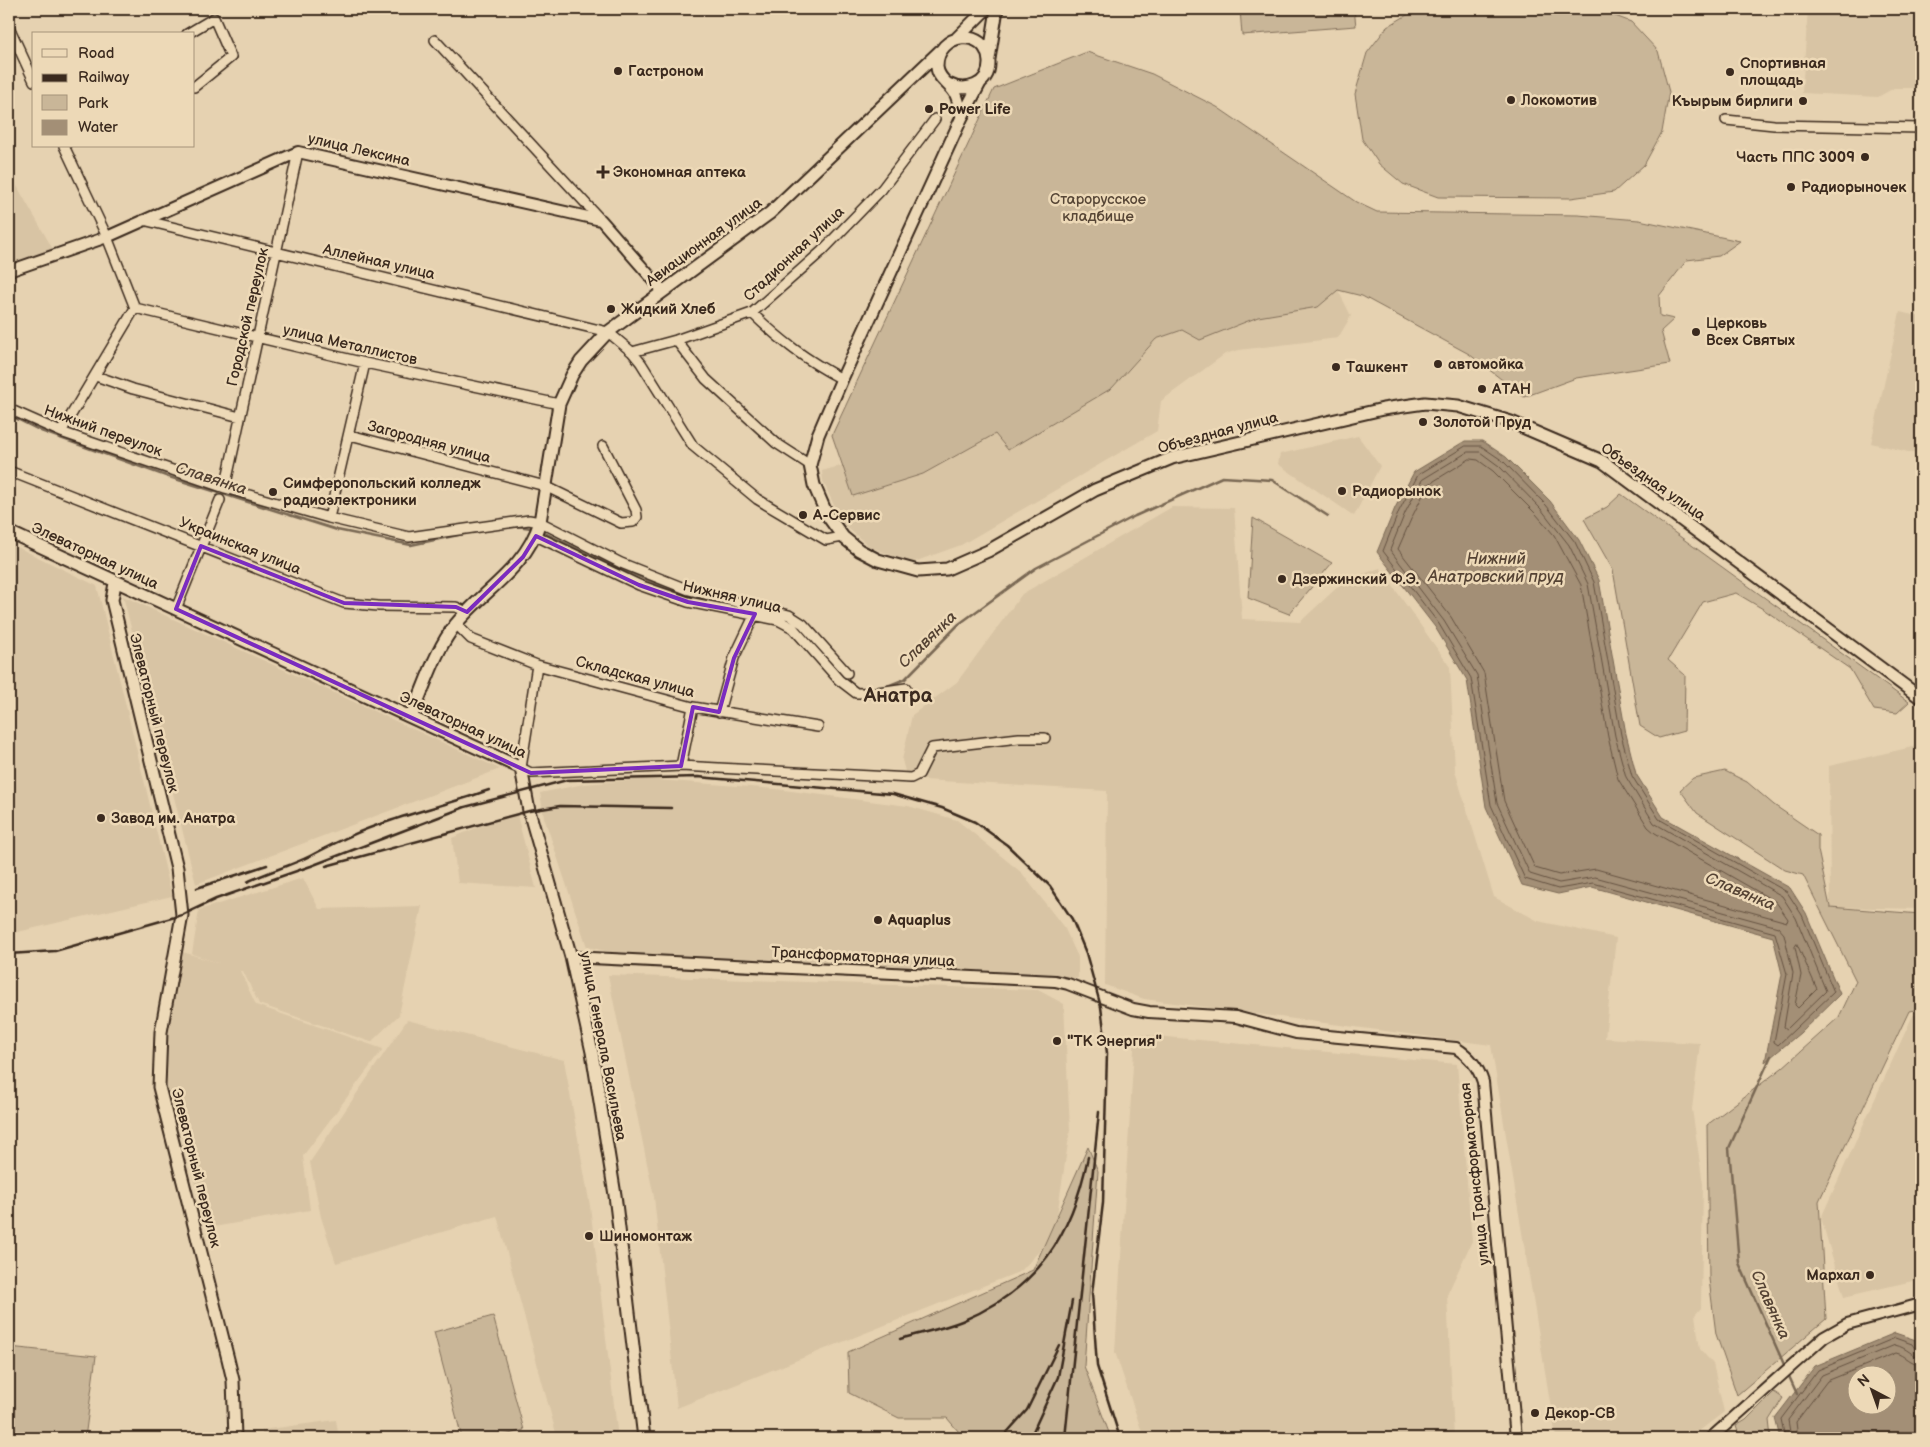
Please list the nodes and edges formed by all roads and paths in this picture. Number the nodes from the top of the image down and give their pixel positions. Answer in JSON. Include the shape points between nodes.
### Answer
{"nodes":[{"id":1,"x":986,"y":9,"type":"edge"},
{"id":2,"x":997,"y":9,"type":"edge"},
{"id":3,"x":9,"y":28,"type":"edge"},
{"id":4,"x":190,"y":32,"type":"edge"},
{"id":5,"x":957,"y":38,"type":"junction"},
{"id":6,"x":435,"y":40,"type":"dead end"},
{"id":7,"x":940,"y":51,"type":"junction"},
{"id":8,"x":989,"y":59,"type":"junction"},
{"id":9,"x":915,"y":76,"type":"junction"},
{"id":10,"x":32,"y":77,"type":"edge"},
{"id":11,"x":945,"y":82,"type":"junction"},
{"id":12,"x":980,"y":83,"type":"junction"},
{"id":13,"x":195,"y":86,"type":"edge"},
{"id":14,"x":962,"y":117,"type":"junction"},
{"id":15,"x":935,"y":118,"type":"dead end"},
{"id":16,"x":1726,"y":120,"type":"dead end"},
{"id":17,"x":1921,"y":128,"type":"edge"},
{"id":18,"x":65,"y":148,"type":"edge"},
{"id":19,"x":298,"y":152,"type":"junction"},
{"id":20,"x":143,"y":220,"type":"junction"},
{"id":21,"x":601,"y":220,"type":"junction"},
{"id":22,"x":107,"y":238,"type":"junction"},
{"id":23,"x":278,"y":252,"type":"junction"},
{"id":24,"x":9,"y":271,"type":"edge"},
{"id":25,"x":664,"y":291,"type":"junction"},
{"id":26,"x":135,"y":308,"type":"junction"},
{"id":27,"x":752,"y":313,"type":"junction"},
{"id":28,"x":608,"y":332,"type":"junction"},
{"id":29,"x":256,"y":338,"type":"junction"},
{"id":30,"x":676,"y":340,"type":"junction"},
{"id":31,"x":632,"y":352,"type":"junction"},
{"id":32,"x":365,"y":363,"type":"junction"},
{"id":33,"x":96,"y":376,"type":"junction"},
{"id":34,"x":842,"y":379,"type":"junction"},
{"id":35,"x":559,"y":404,"type":"junction"},
{"id":36,"x":9,"y":409,"type":"edge"},
{"id":37,"x":240,"y":417,"type":"junction"},
{"id":38,"x":61,"y":432,"type":"junction"},
{"id":39,"x":350,"y":435,"type":"junction"},
{"id":40,"x":603,"y":446,"type":"dead end"},
{"id":41,"x":810,"y":466,"type":"junction"},
{"id":42,"x":9,"y":471,"type":"edge"},
{"id":43,"x":545,"y":486,"type":"junction"},
{"id":44,"x":225,"y":488,"type":"junction"},
{"id":45,"x":220,"y":500,"type":"dead end"},
{"id":46,"x":330,"y":518,"type":"junction"},
{"id":47,"x":540,"y":522,"type":"junction"},
{"id":48,"x":9,"y":532,"type":"edge"},
{"id":49,"x":536,"y":536,"type":"junction"},
{"id":50,"x":843,"y":537,"type":"junction"},
{"id":51,"x":201,"y":546,"type":"junction"},
{"id":52,"x":115,"y":583,"type":"junction"},
{"id":53,"x":176,"y":609,"type":"junction"},
{"id":54,"x":467,"y":612,"type":"junction"},
{"id":55,"x":755,"y":614,"type":"junction"},
{"id":56,"x":456,"y":624,"type":"junction"},
{"id":57,"x":538,"y":664,"type":"junction"},
{"id":58,"x":847,"y":673,"type":"dead end"},
{"id":59,"x":906,"y":688,"type":"dead end"},
{"id":60,"x":1921,"y":698,"type":"edge"},
{"id":61,"x":693,"y":707,"type":"junction"},
{"id":62,"x":718,"y":712,"type":"junction"},
{"id":63,"x":411,"y":717,"type":"junction"},
{"id":64,"x":818,"y":727,"type":"dead end"},
{"id":65,"x":1045,"y":738,"type":"dead end"},
{"id":66,"x":682,"y":766,"type":"junction"},
{"id":67,"x":521,"y":768,"type":"junction"},
{"id":68,"x":571,"y":957,"type":"junction"},
{"id":69,"x":1149,"y":1012,"type":"joint"},
{"id":70,"x":1921,"y":1304,"type":"edge"},
{"id":71,"x":235,"y":1438,"type":"edge"},
{"id":72,"x":644,"y":1438,"type":"edge"},
{"id":73,"x":1516,"y":1438,"type":"edge"},
{"id":74,"x":1711,"y":1438,"type":"edge"}],
"edges":[{"from":1,"to":5,"type":"main road"},
{"from":2,"to":8,"type":"main road"},
{"from":3,"to":10,"type":"street"},
{"from":4,"to":13,"type":"street","via":[[214,18],[231,57]]},
{"from":5,"to":7,"type":"main road"},
{"from":5,"to":8,"type":"main road","via":[[966,36],[979,42]]},
{"from":6,"to":21,"type":"street"},
{"from":7,"to":9,"type":"main road","name":"Авиационная улица"},
{"from":7,"to":11,"type":"main road","via":[[937,67]]},
{"from":8,"to":12,"type":"main road","via":[[988,70]]},
{"from":9,"to":11,"type":"main road","via":[[927,75]]},
{"from":9,"to":25,"type":"main road","name":"Авиационная улица","via":[[770,213]]},
{"from":11,"to":12,"type":"main road","via":[[963,89]]},
{"from":11,"to":14,"type":"main road","via":[[957,96]]},
{"from":12,"to":14,"type":"main road"},
{"from":14,"to":34,"type":"main road"},
{"from":15,"to":27,"type":"street","name":"Стадионная улица","via":[[882,188],[822,251]]},
{"from":16,"to":17,"type":"street","via":[[1774,125]]},
{"from":18,"to":22,"type":"street"},
{"from":19,"to":20,"type":"street","name":"улица Лексина"},
{"from":19,"to":21,"type":"street","name":"улица Лексина"},
{"from":19,"to":23,"type":"street","name":"Городской переулок"},
{"from":20,"to":22,"type":"street","name":"улица Лексина"},
{"from":20,"to":23,"type":"street","name":"Аллейная улица"},
{"from":21,"to":25,"type":"street"},
{"from":22,"to":24,"type":"street","name":"улица Лексина"},
{"from":22,"to":26,"type":"street"},
{"from":23,"to":28,"type":"street","name":"Аллейная улица"},
{"from":23,"to":29,"type":"street","name":"Городской переулок"},
{"from":25,"to":28,"type":"main road","name":"Авиационная улица"},
{"from":26,"to":29,"type":"street","name":"улица Металлистов"},
{"from":26,"to":33,"type":"street"},
{"from":27,"to":30,"type":"street","name":"Стадионная улица"},
{"from":27,"to":34,"type":"street","via":[[808,362]]},
{"from":28,"to":31,"type":"street"},
{"from":28,"to":35,"type":"main road","name":"Авиационная улица","via":[[581,361]]},
{"from":29,"to":32,"type":"street","name":"улица Металлистов"},
{"from":29,"to":37,"type":"street","name":"Городской переулок"},
{"from":30,"to":31,"type":"street","name":"Стадионная улица"},
{"from":30,"to":41,"type":"street","via":[[706,378],[776,442]]},
{"from":31,"to":50,"type":"street","via":[[693,446],[757,499],[826,540]]},
{"from":32,"to":35,"type":"street","name":"улица Металлистов"},
{"from":32,"to":39,"type":"street","name":"Загородняя улица"},
{"from":33,"to":37,"type":"street"},
{"from":33,"to":38,"type":"street"},
{"from":34,"to":41,"type":"main road","via":[[818,435]]},
{"from":35,"to":43,"type":"main road","name":"Авиационная улица"},
{"from":36,"to":38,"type":"street","name":"Нижний переулок"},
{"from":37,"to":44,"type":"street","name":"Городской переулок"},
{"from":38,"to":44,"type":"street","name":"Нижний переулок"},
{"from":39,"to":43,"type":"street","name":"Загородняя улица"},
{"from":39,"to":46,"type":"street"},
{"from":40,"to":43,"type":"street","name":"Загородняя улица","via":[[636,510],[637,517],[633,522],[621,523]]},
{"from":41,"to":50,"type":"main road","name":"Объездная улица","via":[[820,501]]},
{"from":42,"to":51,"type":"street","name":"Украинская улица"},
{"from":43,"to":47,"type":"main road","name":"Авиационная улица"},
{"from":44,"to":46,"type":"street","name":"Нижний переулок"},
{"from":45,"to":51,"type":"street"},
{"from":46,"to":47,"type":"street","name":"Нижний переулок","via":[[409,537],[529,520]]},
{"from":47,"to":49,"type":"main road","name":"Авиационная улица"},
{"from":47,"to":58,"type":"street","name":"Нижняя улица","via":[[621,563],[689,590],[789,615],[803,624]]},
{"from":48,"to":52,"type":"main road","name":"Элеваторная улица"},
{"from":49,"to":54,"type":"main road","name":"Авиационная улица","via":[[524,557]]},
{"from":49,"to":55,"type":"street","name":"Нижняя улица","via":[[639,585],[688,602]]},
{"from":50,"to":60,"type":"main road","name":"Объездная улица","via":[[878,560],[918,571],[947,569],[988,551],[1095,490],[1172,458],[1383,409],[1425,403],[1458,406],[1511,422],[1602,461]]},
{"from":51,"to":53,"type":"street"},
{"from":51,"to":54,"type":"street","name":"Украинская улица","via":[[344,602],[456,607]]},
{"from":52,"to":53,"type":"main road","name":"Элеваторная улица"},
{"from":52,"to":71,"type":"main road","name":"Элеваторный переулок","via":[[112,600],[177,868],[181,898],[182,915],[162,1032],[159,1087],[233,1380]]},
{"from":53,"to":63,"type":"main road","name":"Элеваторная улица"},
{"from":54,"to":56,"type":"main road","name":"Авиационная улица"},
{"from":55,"to":59,"type":"street","name":"Нижняя улица","via":[[794,628],[839,680],[856,693]]},
{"from":55,"to":62,"type":"street","via":[[734,658]]},
{"from":56,"to":57,"type":"street","name":"Складская улица","via":[[471,639]]},
{"from":56,"to":63,"type":"main road","name":"Авиационная улица","via":[[444,640]]},
{"from":57,"to":61,"type":"street","name":"Складская улица"},
{"from":57,"to":67,"type":"street","name":"улица Генерала Васильева"},
{"from":61,"to":62,"type":"street","name":"Складская улица"},
{"from":61,"to":66,"type":"street"},
{"from":62,"to":64,"type":"street","name":"Складская улица"},
{"from":63,"to":67,"type":"main road","name":"Элеваторная улица"},
{"from":65,"to":66,"type":"street","name":"Элеваторная улица","via":[[932,748],[919,774],[911,778]]},
{"from":66,"to":67,"type":"street","name":"Элеваторная улица","via":[[531,773]]},
{"from":67,"to":68,"type":"main road","name":"улица Генерала Васильева","via":[[529,811]]},
{"from":68,"to":69,"type":"street","name":"Трансформаторная улица","via":[[1055,982]]},
{"from":68,"to":72,"type":"main road","name":"улица Генерала Васильева","via":[[592,1052],[615,1195]]},
{"from":69,"to":73,"type":"street","name":"улица Трансформаторная","via":[[1240,1018],[1296,1033],[1456,1048],[1466,1054],[1479,1071],[1482,1082]]},
{"from":70,"to":74,"type":"street","via":[[1847,1324],[1824,1337]]}]}
